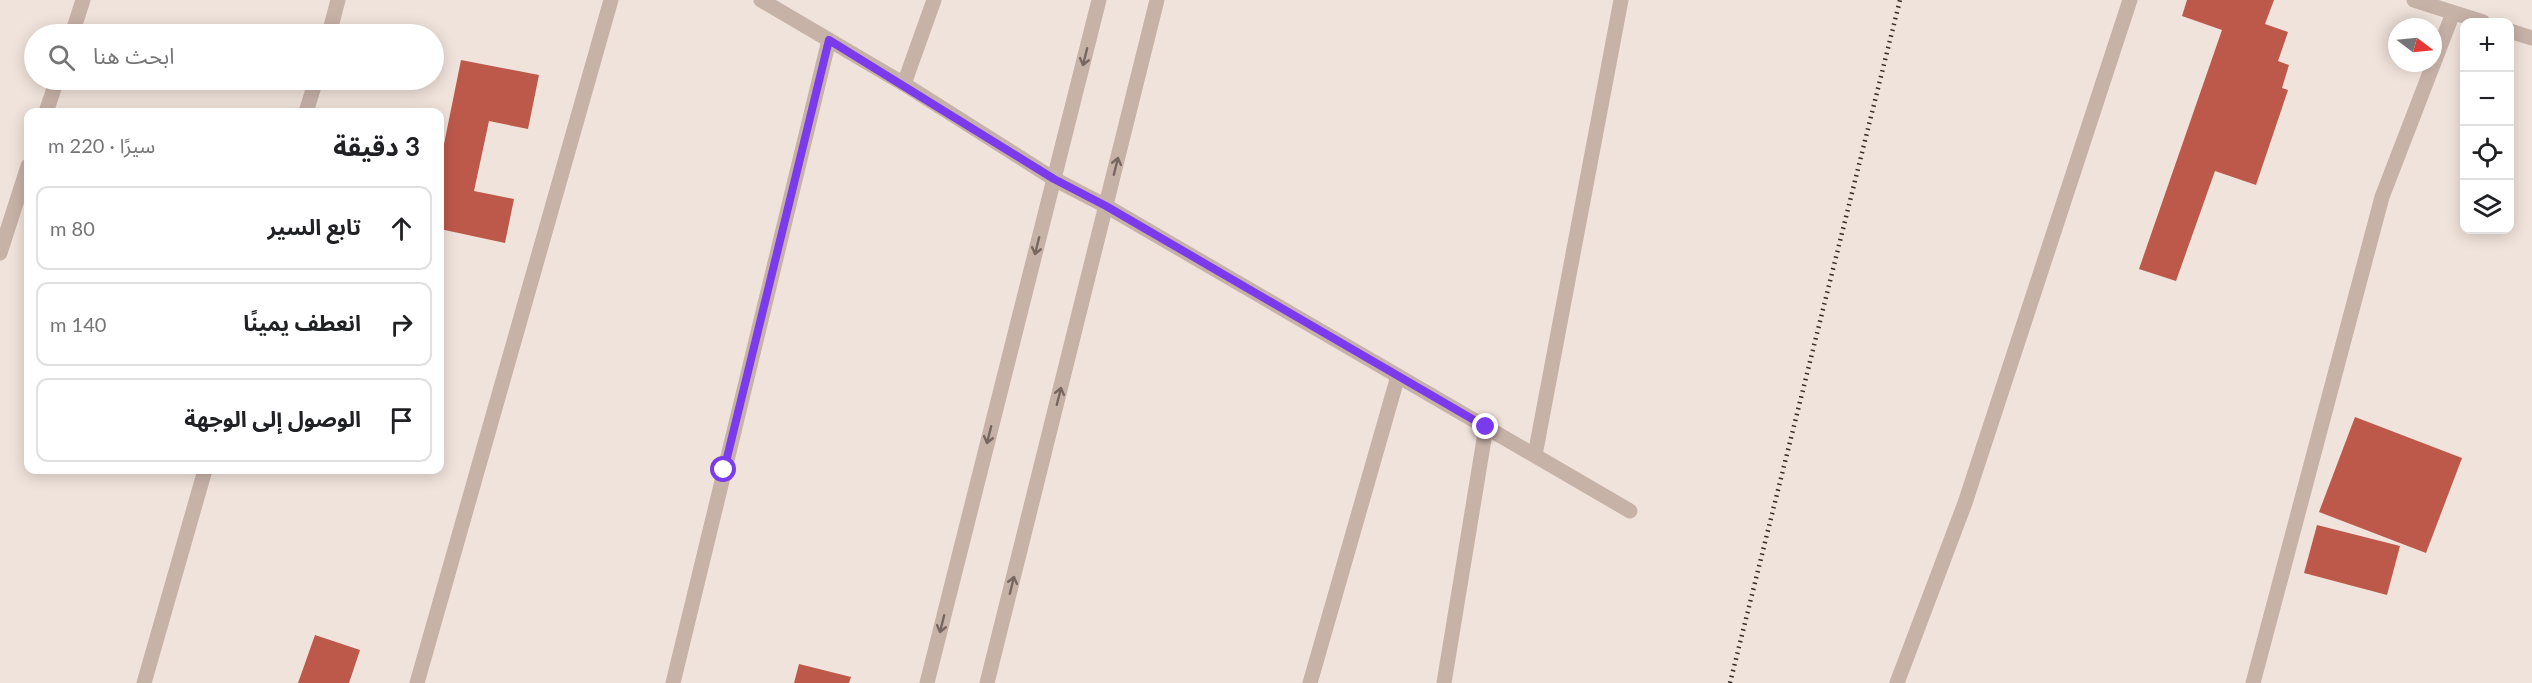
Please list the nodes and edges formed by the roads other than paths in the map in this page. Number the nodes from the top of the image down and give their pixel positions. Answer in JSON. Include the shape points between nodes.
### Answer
{"nodes":[{"id":1,"x":83,"y":0,"type":"edge"},
{"id":2,"x":338,"y":0,"type":"edge"},
{"id":3,"x":611,"y":0,"type":"edge"},
{"id":4,"x":761,"y":0,"type":"edge"},
{"id":5,"x":934,"y":0,"type":"edge"},
{"id":6,"x":1099,"y":0,"type":"edge"},
{"id":7,"x":1158,"y":0,"type":"edge"},
{"id":8,"x":1621,"y":0,"type":"edge"},
{"id":9,"x":2130,"y":0,"type":"edge"},
{"id":10,"x":2414,"y":0,"type":"edge"},
{"id":11,"x":2453,"y":13,"type":"junction"},
{"id":12,"x":2470,"y":18,"type":"edge"},
{"id":13,"x":75,"y":24,"type":"edge"},
{"id":14,"x":331,"y":24,"type":"edge"},
{"id":15,"x":2514,"y":32,"type":"edge"},
{"id":16,"x":2532,"y":38,"type":"edge"},
{"id":17,"x":829,"y":40,"type":"junction"},
{"id":18,"x":904,"y":84,"type":"junction"},
{"id":19,"x":54,"y":90,"type":"edge"},
{"id":20,"x":313,"y":90,"type":"edge"},
{"id":21,"x":47,"y":108,"type":"edge"},
{"id":22,"x":307,"y":108,"type":"edge"},
{"id":23,"x":24,"y":178,"type":"edge"},
{"id":24,"x":1054,"y":179,"type":"junction"},
{"id":25,"x":1106,"y":206,"type":"junction"},
{"id":26,"x":0,"y":253,"type":"edge"},
{"id":27,"x":1398,"y":376,"type":"junction"},
{"id":28,"x":1486,"y":427,"type":"junction"},
{"id":29,"x":1534,"y":455,"type":"junction"},
{"id":30,"x":203,"y":474,"type":"edge"},
{"id":31,"x":1630,"y":511,"type":"dead end"},
{"id":32,"x":144,"y":683,"type":"edge"},
{"id":33,"x":417,"y":683,"type":"edge"},
{"id":34,"x":673,"y":683,"type":"edge"},
{"id":35,"x":927,"y":683,"type":"edge"},
{"id":36,"x":987,"y":683,"type":"edge"},
{"id":37,"x":1310,"y":683,"type":"edge"},
{"id":38,"x":1444,"y":683,"type":"edge"},
{"id":39,"x":1897,"y":683,"type":"edge"},
{"id":40,"x":2253,"y":683,"type":"edge"}],
"edges":[{"from":1,"to":13,"type":"street"},
{"from":2,"to":14,"type":"street"},
{"from":3,"to":33,"type":"street"},
{"from":4,"to":17,"type":"street"},
{"from":5,"to":18,"type":"street"},
{"from":6,"to":24,"type":"street","one_way":true},
{"from":25,"to":7,"type":"street","one_way":true},
{"from":8,"to":29,"type":"street"},
{"from":9,"to":39,"type":"street","via":[[1965,502]]},
{"from":10,"to":11,"type":"street"},
{"from":11,"to":12,"type":"street"},
{"from":11,"to":40,"type":"street","via":[[2382,197]]},
{"from":15,"to":16,"type":"street"},
{"from":17,"to":18,"type":"street"},
{"from":17,"to":34,"type":"street"},
{"from":18,"to":24,"type":"street"},
{"from":19,"to":21,"type":"street"},
{"from":20,"to":22,"type":"street"},
{"from":23,"to":26,"type":"street"},
{"from":24,"to":25,"type":"street"},
{"from":24,"to":35,"type":"street","one_way":true},
{"from":25,"to":27,"type":"street"},
{"from":36,"to":25,"type":"street","one_way":true},
{"from":27,"to":28,"type":"street"},
{"from":27,"to":37,"type":"street"},
{"from":28,"to":29,"type":"street"},
{"from":28,"to":38,"type":"street"},
{"from":29,"to":31,"type":"street"},
{"from":30,"to":32,"type":"street"}]}
